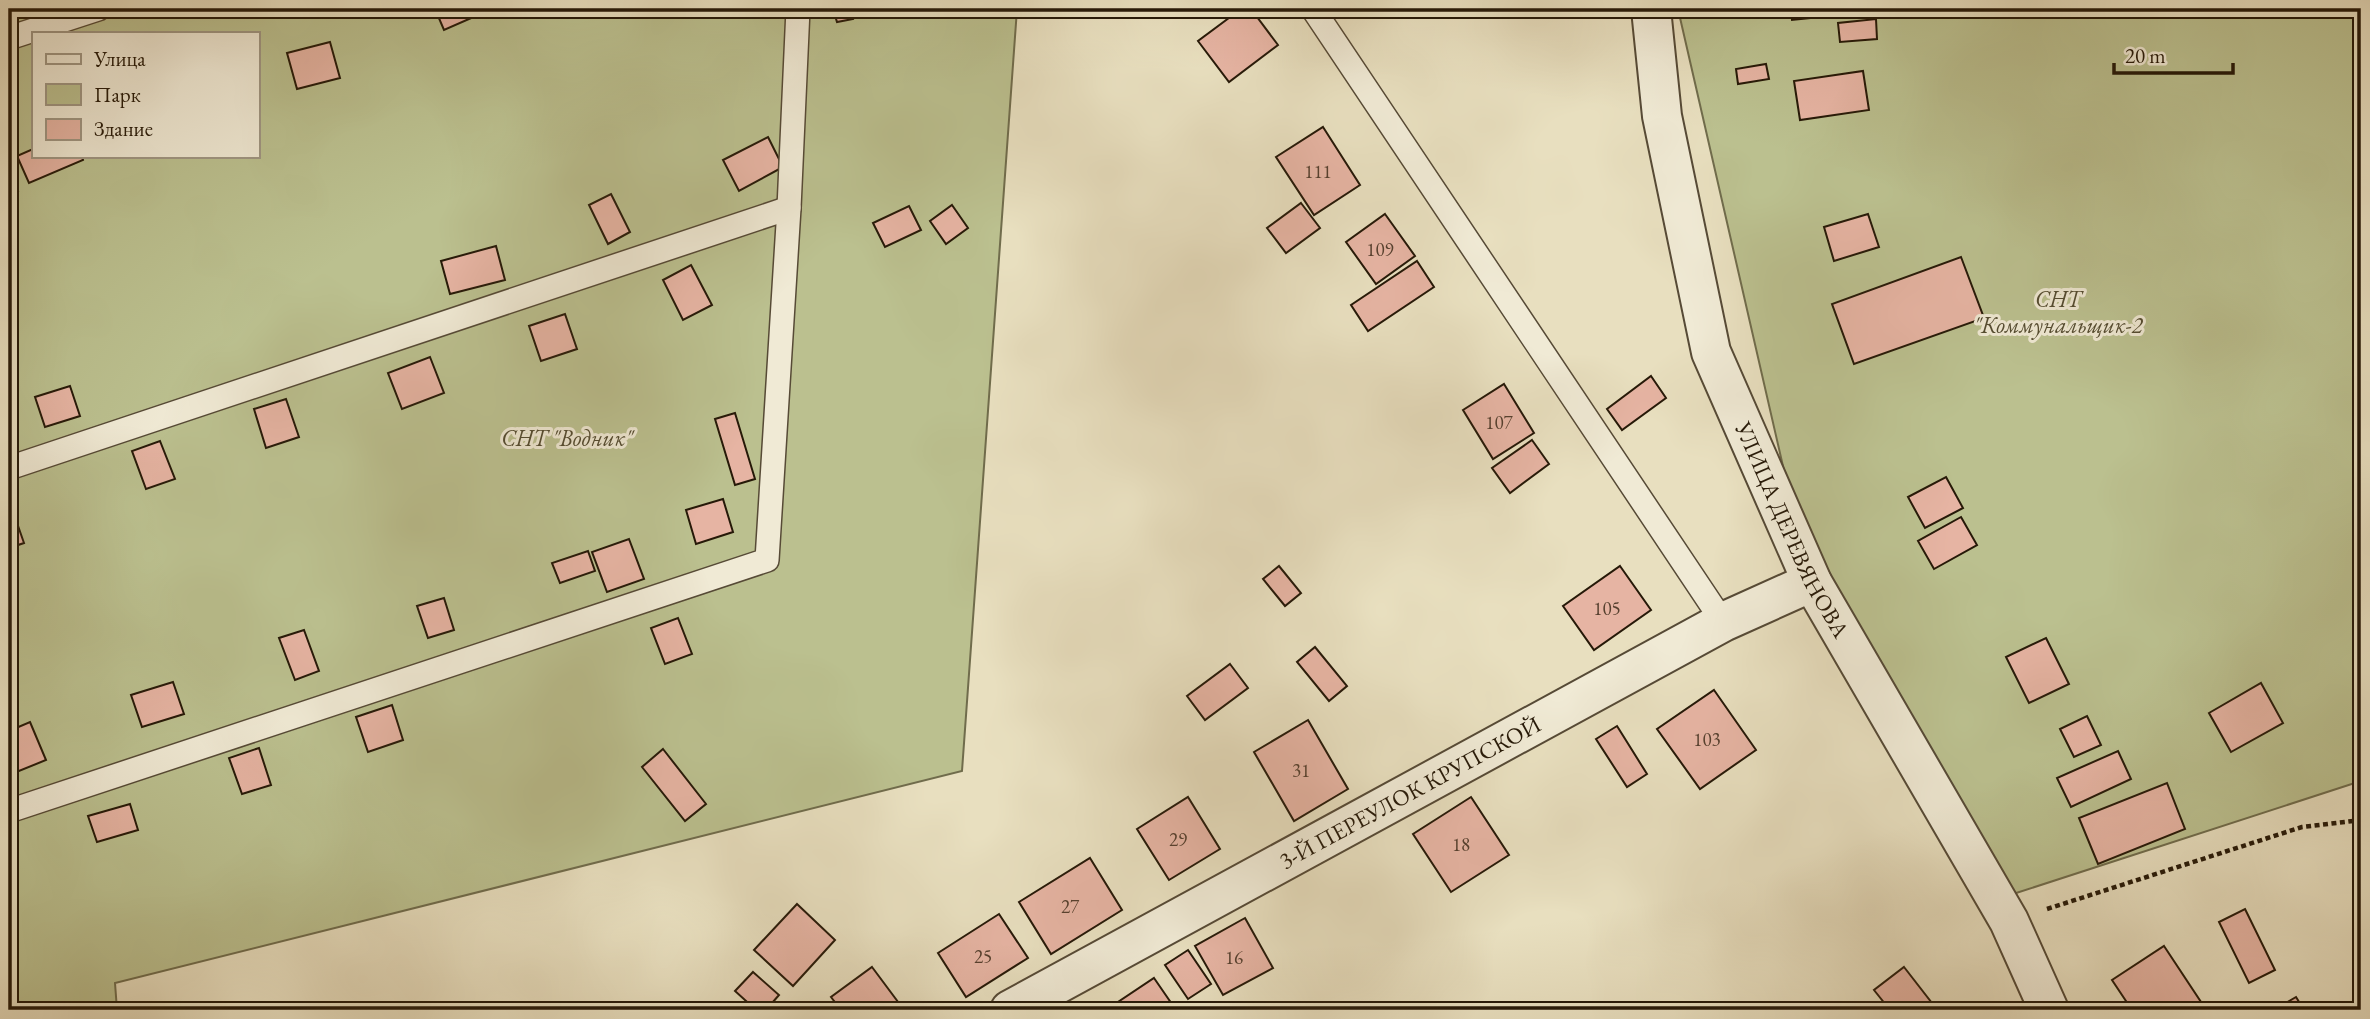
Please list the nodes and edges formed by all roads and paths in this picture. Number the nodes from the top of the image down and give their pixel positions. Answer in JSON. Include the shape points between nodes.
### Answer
{"nodes":[{"id":1,"x":98,"y":9,"type":"edge"},
{"id":2,"x":798,"y":9,"type":"edge"},
{"id":3,"x":1313,"y":9,"type":"edge"},
{"id":4,"x":1651,"y":9,"type":"edge"},
{"id":5,"x":9,"y":38,"type":"edge"},
{"id":6,"x":789,"y":208,"type":"junction"},
{"id":7,"x":9,"y":468,"type":"edge"},
{"id":8,"x":1812,"y":582,"type":"junction"},
{"id":9,"x":1723,"y":622,"type":"junction"},
{"id":10,"x":9,"y":811,"type":"edge"},
{"id":11,"x":2361,"y":820,"type":"edge"},
{"id":12,"x":2009,"y":921,"type":"junction"},
{"id":13,"x":1010,"y":1010,"type":"edge"},
{"id":14,"x":2049,"y":1010,"type":"edge"}],
"edges":[{"from":1,"to":5,"type":"lane"},
{"from":2,"to":6,"type":"lane"},
{"from":3,"to":9,"type":"lane"},
{"from":4,"to":8,"type":"street","name":"УЛИЦА ДЕРЕВЯНОВА","via":[[1662,116],[1711,352]]},
{"from":6,"to":7,"type":"lane"},
{"from":6,"to":10,"type":"lane","via":[[767,560]]},
{"from":8,"to":9,"type":"street","name":"3-Й ПЕРЕУЛОК КРУПСКОЙ"},
{"from":8,"to":12,"type":"street","name":"УЛИЦА ДЕРЕВЯНОВА"},
{"from":9,"to":13,"type":"street","name":"3-Й ПЕРЕУЛОК КРУПСКОЙ"},
{"from":11,"to":12,"type":"path","via":[[2302,827]]},
{"from":12,"to":14,"type":"street","name":"УЛИЦА ДЕРЕВЯНОВА"}]}
